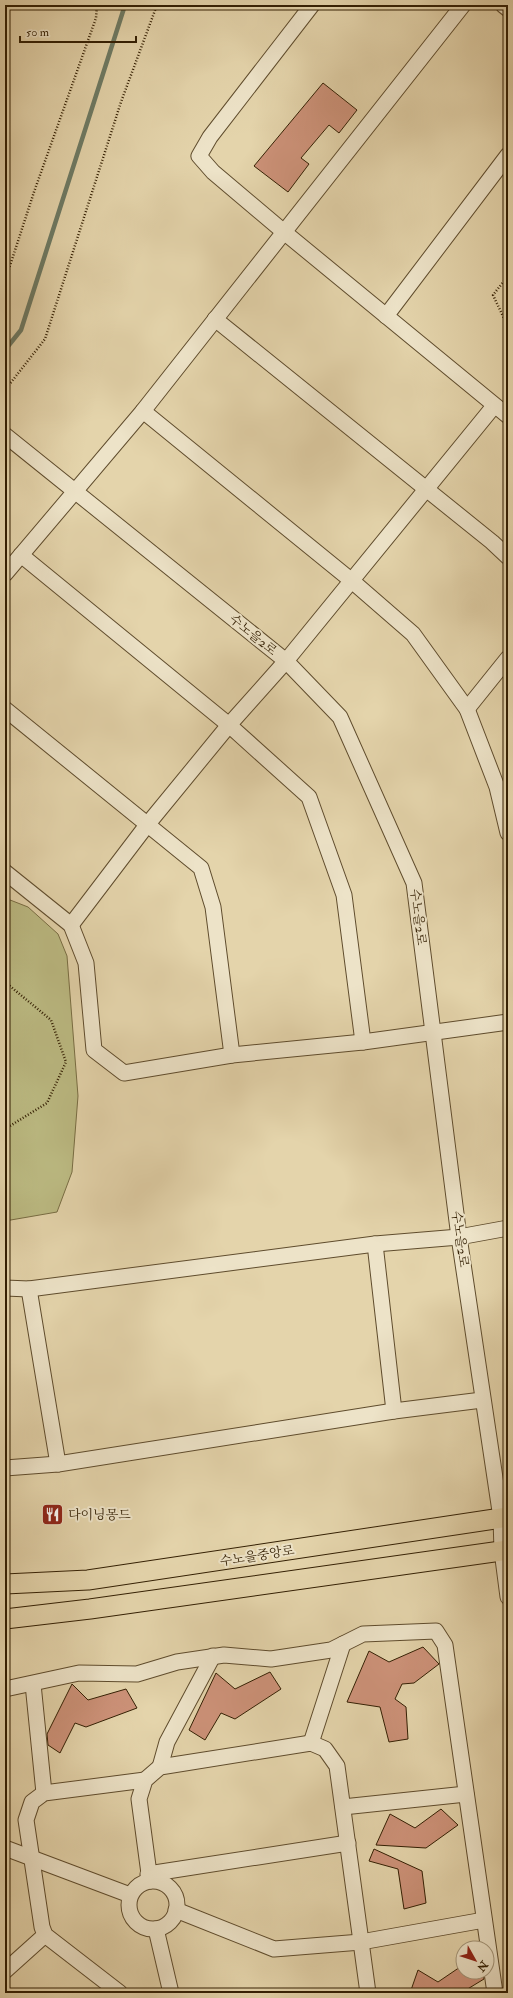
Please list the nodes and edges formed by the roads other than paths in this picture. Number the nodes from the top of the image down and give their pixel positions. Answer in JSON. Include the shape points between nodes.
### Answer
{"nodes":[{"id":1,"x":312,"y":5,"type":"edge"},
{"id":2,"x":463,"y":5,"type":"edge"},
{"id":3,"x":503,"y":5,"type":"edge"},
{"id":4,"x":508,"y":9,"type":"edge"},
{"id":5,"x":508,"y":154,"type":"edge"},
{"id":6,"x":284,"y":232,"type":"junction"},
{"id":7,"x":386,"y":316,"type":"junction"},
{"id":8,"x":215,"y":319,"type":"junction"},
{"id":9,"x":494,"y":406,"type":"junction"},
{"id":10,"x":143,"y":411,"type":"junction"},
{"id":11,"x":508,"y":416,"type":"edge"},
{"id":12,"x":8,"y":438,"type":"edge"},
{"id":13,"x":426,"y":490,"type":"junction"},
{"id":14,"x":74,"y":492,"type":"junction"},
{"id":15,"x":21,"y":554,"type":"junction"},
{"id":16,"x":508,"y":557,"type":"edge"},
{"id":17,"x":5,"y":574,"type":"edge"},
{"id":18,"x":352,"y":581,"type":"junction"},
{"id":19,"x":508,"y":658,"type":"edge"},
{"id":20,"x":286,"y":661,"type":"junction"},
{"id":21,"x":467,"y":709,"type":"junction"},
{"id":22,"x":5,"y":710,"type":"edge"},
{"id":23,"x":229,"y":725,"type":"junction"},
{"id":24,"x":147,"y":825,"type":"junction"},
{"id":25,"x":508,"y":833,"type":"edge"},
{"id":26,"x":5,"y":872,"type":"edge"},
{"id":27,"x":71,"y":926,"type":"junction"},
{"id":28,"x":508,"y":1022,"type":"edge"},
{"id":29,"x":432,"y":1032,"type":"junction"},
{"id":30,"x":363,"y":1042,"type":"junction"},
{"id":31,"x":232,"y":1055,"type":"junction"},
{"id":32,"x":508,"y":1228,"type":"edge"},
{"id":33,"x":459,"y":1237,"type":"junction"},
{"id":34,"x":375,"y":1244,"type":"junction"},
{"id":35,"x":5,"y":1288,"type":"edge"},
{"id":36,"x":30,"y":1289,"type":"junction"},
{"id":37,"x":482,"y":1400,"type":"junction"},
{"id":38,"x":394,"y":1411,"type":"junction"},
{"id":39,"x":58,"y":1464,"type":"junction"},
{"id":40,"x":5,"y":1468,"type":"edge"},
{"id":41,"x":504,"y":1518,"type":"edge"},
{"id":42,"x":505,"y":1551,"type":"edge"},
{"id":43,"x":5,"y":1584,"type":"edge"},
{"id":44,"x":508,"y":1597,"type":"edge"},
{"id":45,"x":5,"y":1619,"type":"edge"},
{"id":46,"x":344,"y":1644,"type":"junction"},
{"id":47,"x":213,"y":1656,"type":"junction"},
{"id":48,"x":33,"y":1684,"type":"junction"},
{"id":49,"x":5,"y":1689,"type":"edge"},
{"id":50,"x":311,"y":1743,"type":"junction"},
{"id":51,"x":160,"y":1767,"type":"junction"},
{"id":52,"x":146,"y":1780,"type":"junction"},
{"id":53,"x":44,"y":1793,"type":"junction"},
{"id":54,"x":466,"y":1794,"type":"junction"},
{"id":55,"x":343,"y":1808,"type":"junction"},
{"id":56,"x":348,"y":1843,"type":"junction"},
{"id":57,"x":5,"y":1848,"type":"edge"},
{"id":58,"x":32,"y":1857,"type":"junction"},
{"id":59,"x":149,"y":1877,"type":"junction"},
{"id":60,"x":130,"y":1896,"type":"junction"},
{"id":61,"x":176,"y":1910,"type":"junction"},
{"id":62,"x":484,"y":1920,"type":"junction"},
{"id":63,"x":156,"y":1929,"type":"junction"},
{"id":64,"x":45,"y":1935,"type":"junction"},
{"id":65,"x":361,"y":1942,"type":"junction"},
{"id":66,"x":5,"y":1971,"type":"edge"},
{"id":67,"x":120,"y":1993,"type":"edge"},
{"id":68,"x":171,"y":1993,"type":"edge"},
{"id":69,"x":368,"y":1993,"type":"edge"},
{"id":70,"x":495,"y":1993,"type":"edge"}],
"edges":[{"from":1,"to":6,"type":"street","via":[[210,137],[199,156],[213,172]]},
{"from":2,"to":6,"type":"street"},
{"from":3,"to":4,"type":"street"},
{"from":5,"to":7,"type":"street"},
{"from":6,"to":7,"type":"street"},
{"from":6,"to":8,"type":"street"},
{"from":7,"to":9,"type":"street"},
{"from":8,"to":10,"type":"street"},
{"from":8,"to":13,"type":"street"},
{"from":9,"to":11,"type":"street"},
{"from":9,"to":13,"type":"street"},
{"from":10,"to":14,"type":"street"},
{"from":10,"to":18,"type":"street"},
{"from":12,"to":14,"type":"street","name":"수노을2로"},
{"from":13,"to":16,"type":"street"},
{"from":13,"to":18,"type":"street"},
{"from":14,"to":15,"type":"street"},
{"from":14,"to":20,"type":"street","name":"수노을2로"},
{"from":15,"to":17,"type":"street"},
{"from":15,"to":23,"type":"street"},
{"from":18,"to":20,"type":"street"},
{"from":18,"to":21,"type":"street","via":[[413,634]]},
{"from":19,"to":21,"type":"street"},
{"from":20,"to":23,"type":"street"},
{"from":20,"to":29,"type":"street","name":"수노을2로","via":[[340,717],[414,883]]},
{"from":21,"to":25,"type":"street","via":[[497,787]]},
{"from":22,"to":24,"type":"street"},
{"from":23,"to":24,"type":"street"},
{"from":23,"to":30,"type":"street","via":[[309,797],[344,895]]},
{"from":24,"to":27,"type":"street"},
{"from":24,"to":31,"type":"street","via":[[201,868],[212,908]]},
{"from":26,"to":27,"type":"street"},
{"from":27,"to":31,"type":"street","via":[[86,963],[94,1050],[124,1073]]},
{"from":28,"to":29,"type":"street"},
{"from":29,"to":30,"type":"street"},
{"from":29,"to":33,"type":"street","name":"수노을2로"},
{"from":30,"to":31,"type":"street"},
{"from":32,"to":33,"type":"street"},
{"from":33,"to":34,"type":"street"},
{"from":33,"to":37,"type":"street","name":"수노을2로"},
{"from":34,"to":36,"type":"street"},
{"from":34,"to":38,"type":"street"},
{"from":35,"to":36,"type":"street"},
{"from":36,"to":39,"type":"street"},
{"from":37,"to":38,"type":"street"},
{"from":37,"to":41,"type":"street","name":"수노을2로"},
{"from":38,"to":39,"type":"street"},
{"from":39,"to":40,"type":"street"},
{"from":41,"to":42,"type":"street","name":"수노을2로"},
{"from":41,"to":43,"type":"main road","name":"수노을중앙로","via":[[88,1580]]},
{"from":42,"to":44,"type":"street","name":"수노을2로"},
{"from":42,"to":45,"type":"main road"},
{"from":46,"to":47,"type":"street","via":[[331,1650],[271,1659]]},
{"from":46,"to":50,"type":"street"},
{"from":46,"to":54,"type":"street","via":[[363,1634],[436,1631],[444,1645]]},
{"from":47,"to":48,"type":"street","via":[[176,1662],[137,1674],[79,1674]]},
{"from":47,"to":51,"type":"street","via":[[167,1742]]},
{"from":48,"to":49,"type":"street"},
{"from":48,"to":53,"type":"street"},
{"from":50,"to":51,"type":"street"},
{"from":50,"to":55,"type":"street","via":[[325,1749],[337,1766]]},
{"from":51,"to":52,"type":"street"},
{"from":52,"to":53,"type":"street"},
{"from":52,"to":59,"type":"street","via":[[139,1799]]},
{"from":53,"to":58,"type":"street","via":[[32,1802],[26,1820]]},
{"from":54,"to":55,"type":"street"},
{"from":54,"to":62,"type":"street"},
{"from":55,"to":56,"type":"street"},
{"from":56,"to":59,"type":"street"},
{"from":56,"to":65,"type":"street"},
{"from":57,"to":58,"type":"street"},
{"from":58,"to":60,"type":"street"},
{"from":58,"to":64,"type":"street"},
{"from":59,"to":60,"type":"street","via":[[138,1885]]},
{"from":59,"to":61,"type":"street","via":[[168,1885],[176,1898]]},
{"from":60,"to":63,"type":"street","via":[[128,1906],[135,1921]]},
{"from":61,"to":63,"type":"street","via":[[170,1921]]},
{"from":61,"to":65,"type":"street","via":[[274,1949]]},
{"from":62,"to":65,"type":"street"},
{"from":62,"to":70,"type":"street"},
{"from":63,"to":68,"type":"street"},
{"from":64,"to":66,"type":"street"},
{"from":64,"to":67,"type":"street"},
{"from":65,"to":69,"type":"street"}]}
